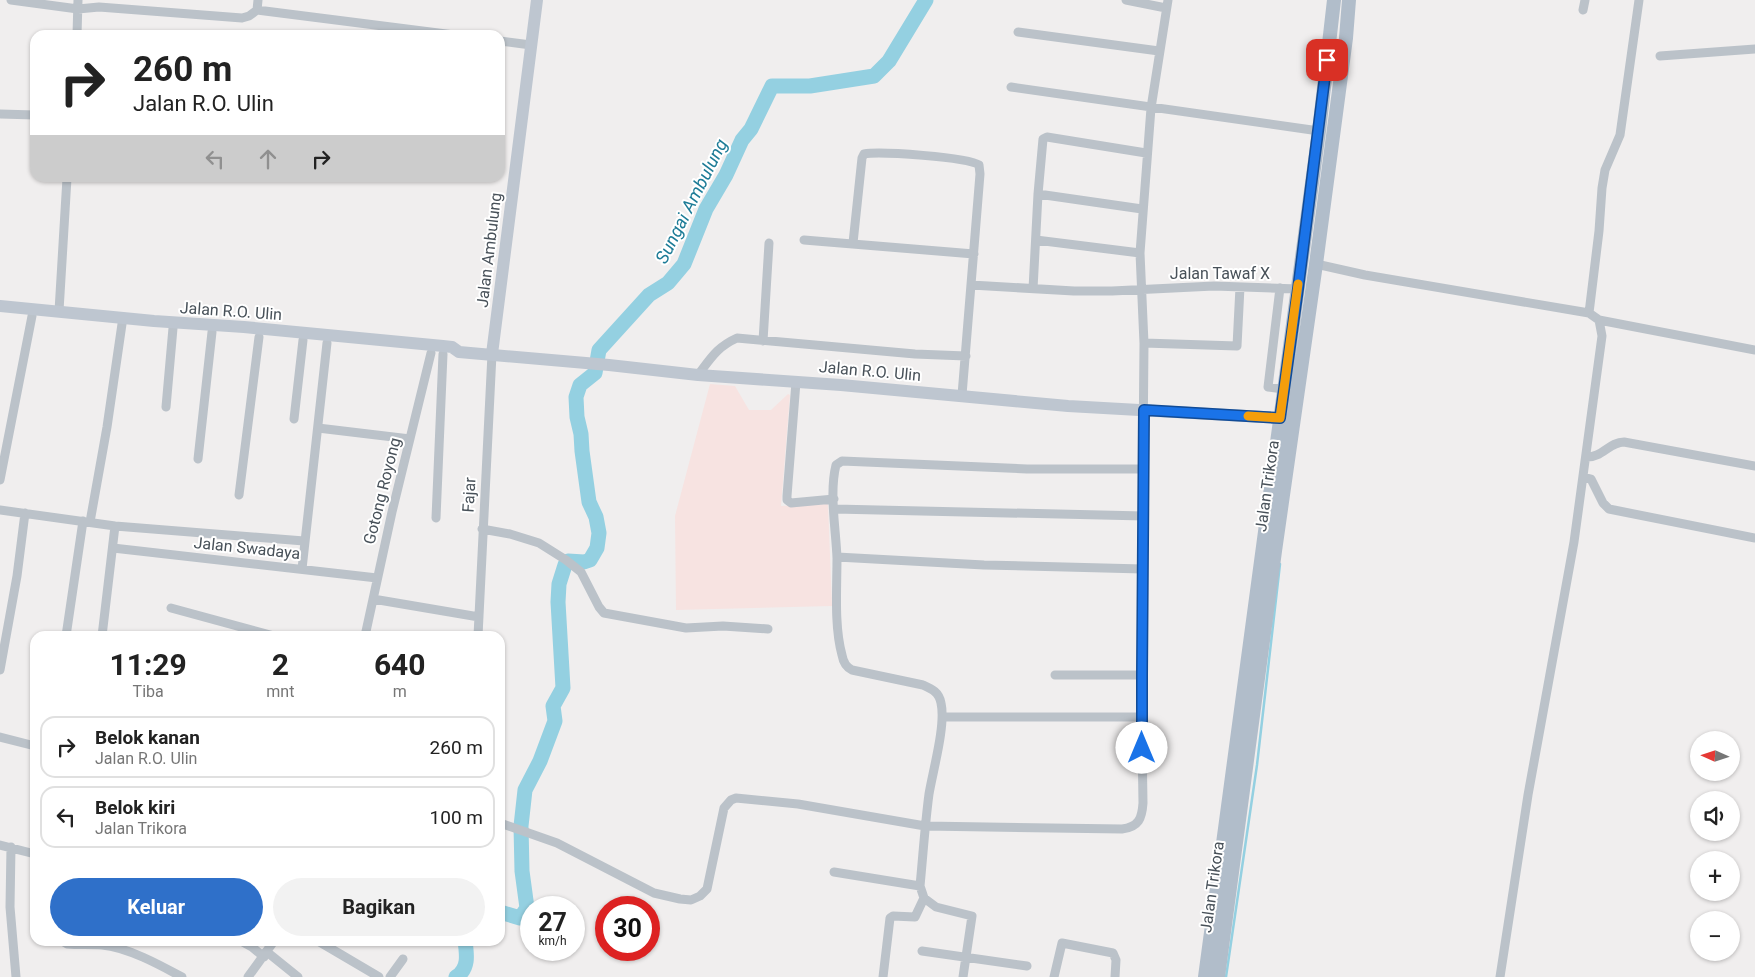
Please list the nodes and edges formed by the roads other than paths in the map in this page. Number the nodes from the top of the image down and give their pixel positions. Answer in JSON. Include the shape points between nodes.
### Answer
{"nodes":[{"id":1,"x":11,"y":0,"type":"edge"},
{"id":2,"x":258,"y":0,"type":"edge"},
{"id":3,"x":537,"y":0,"type":"edge"},
{"id":4,"x":1126,"y":0,"type":"edge"},
{"id":5,"x":1334,"y":0,"type":"edge"},
{"id":6,"x":1349,"y":0,"type":"edge"},
{"id":7,"x":1585,"y":0,"type":"edge"},
{"id":8,"x":1639,"y":0,"type":"edge"},
{"id":9,"x":1167,"y":4,"type":"edge"},
{"id":10,"x":78,"y":5,"type":"edge"},
{"id":11,"x":256,"y":10,"type":"junction"},
{"id":12,"x":1583,"y":10,"type":"dead end"},
{"id":13,"x":77,"y":30,"type":"edge"},
{"id":14,"x":414,"y":30,"type":"edge"},
{"id":15,"x":1018,"y":32,"type":"dead end"},
{"id":16,"x":505,"y":42,"type":"edge"},
{"id":17,"x":532,"y":45,"type":"junction"},
{"id":18,"x":1755,"y":49,"type":"edge"},
{"id":19,"x":1159,"y":51,"type":"junction"},
{"id":20,"x":1660,"y":56,"type":"dead end"},
{"id":21,"x":1011,"y":87,"type":"dead end"},
{"id":22,"x":1150,"y":108,"type":"junction"},
{"id":23,"x":0,"y":114,"type":"edge"},
{"id":24,"x":30,"y":115,"type":"edge"},
{"id":25,"x":1319,"y":131,"type":"junction"},
{"id":26,"x":1146,"y":153,"type":"junction"},
{"id":27,"x":67,"y":182,"type":"edge"},
{"id":28,"x":1038,"y":194,"type":"junction"},
{"id":29,"x":1142,"y":209,"type":"junction"},
{"id":30,"x":804,"y":240,"type":"dead end"},
{"id":31,"x":1036,"y":240,"type":"junction"},
{"id":32,"x":769,"y":243,"type":"dead end"},
{"id":33,"x":853,"y":243,"type":"junction"},
{"id":34,"x":1303,"y":244,"type":"junction"},
{"id":35,"x":1318,"y":247,"type":"junction"},
{"id":36,"x":1140,"y":253,"type":"junction"},
{"id":37,"x":974,"y":254,"type":"junction"},
{"id":38,"x":1316,"y":264,"type":"junction"},
{"id":39,"x":971,"y":285,"type":"junction"},
{"id":40,"x":1240,"y":286,"type":"junction"},
{"id":41,"x":1280,"y":288,"type":"junction"},
{"id":42,"x":1033,"y":289,"type":"junction"},
{"id":43,"x":1298,"y":289,"type":"junction"},
{"id":44,"x":1142,"y":290,"type":"junction"},
{"id":45,"x":0,"y":306,"type":"edge"},
{"id":46,"x":59,"y":311,"type":"junction"},
{"id":47,"x":1589,"y":313,"type":"junction"},
{"id":48,"x":0,"y":314,"type":"edge"},
{"id":49,"x":32,"y":316,"type":"junction"},
{"id":50,"x":1599,"y":320,"type":"junction"},
{"id":51,"x":122,"y":324,"type":"junction"},
{"id":52,"x":172,"y":328,"type":"junction"},
{"id":53,"x":212,"y":332,"type":"junction"},
{"id":54,"x":259,"y":337,"type":"junction"},
{"id":55,"x":303,"y":340,"type":"junction"},
{"id":56,"x":763,"y":341,"type":"junction"},
{"id":57,"x":327,"y":342,"type":"junction"},
{"id":58,"x":1144,"y":343,"type":"junction"},
{"id":59,"x":400,"y":346,"type":"junction"},
{"id":60,"x":1755,"y":350,"type":"edge"},
{"id":61,"x":459,"y":352,"type":"junction"},
{"id":62,"x":437,"y":354,"type":"junction"},
{"id":63,"x":492,"y":354,"type":"junction"},
{"id":64,"x":966,"y":356,"type":"junction"},
{"id":65,"x":698,"y":375,"type":"junction"},
{"id":66,"x":796,"y":382,"type":"junction"},
{"id":67,"x":1283,"y":389,"type":"junction"},
{"id":68,"x":962,"y":396,"type":"junction"},
{"id":69,"x":166,"y":407,"type":"dead end"},
{"id":70,"x":1144,"y":410,"type":"junction"},
{"id":71,"x":1280,"y":418,"type":"junction"},
{"id":72,"x":294,"y":419,"type":"dead end"},
{"id":73,"x":318,"y":428,"type":"junction"},
{"id":74,"x":410,"y":439,"type":"junction"},
{"id":75,"x":1586,"y":457,"type":"junction"},
{"id":76,"x":198,"y":459,"type":"dead end"},
{"id":77,"x":1755,"y":466,"type":"edge"},
{"id":78,"x":1144,"y":469,"type":"junction"},
{"id":79,"x":1583,"y":477,"type":"junction"},
{"id":80,"x":0,"y":480,"type":"edge"},
{"id":81,"x":239,"y":494,"type":"dead end"},
{"id":82,"x":834,"y":504,"type":"junction"},
{"id":83,"x":0,"y":510,"type":"edge"},
{"id":84,"x":25,"y":513,"type":"junction"},
{"id":85,"x":1144,"y":516,"type":"junction"},
{"id":86,"x":436,"y":518,"type":"dead end"},
{"id":87,"x":87,"y":522,"type":"junction"},
{"id":88,"x":116,"y":526,"type":"junction"},
{"id":89,"x":482,"y":529,"type":"junction"},
{"id":90,"x":1755,"y":538,"type":"edge"},
{"id":91,"x":304,"y":541,"type":"junction"},
{"id":92,"x":113,"y":548,"type":"junction"},
{"id":93,"x":837,"y":557,"type":"junction"},
{"id":94,"x":302,"y":570,"type":"junction"},
{"id":95,"x":1143,"y":570,"type":"junction"},
{"id":96,"x":377,"y":578,"type":"junction"},
{"id":97,"x":373,"y":600,"type":"junction"},
{"id":98,"x":170,"y":608,"type":"dead end"},
{"id":99,"x":479,"y":617,"type":"junction"},
{"id":100,"x":768,"y":628,"type":"dead end"},
{"id":101,"x":67,"y":631,"type":"edge"},
{"id":102,"x":103,"y":631,"type":"edge"},
{"id":103,"x":255,"y":631,"type":"edge"},
{"id":104,"x":366,"y":631,"type":"edge"},
{"id":105,"x":478,"y":631,"type":"edge"},
{"id":106,"x":0,"y":670,"type":"edge"},
{"id":107,"x":1055,"y":675,"type":"dead end"},
{"id":108,"x":1142,"y":675,"type":"junction"},
{"id":109,"x":1250,"y":696,"type":"junction"},
{"id":110,"x":942,"y":717,"type":"junction"},
{"id":111,"x":1142,"y":717,"type":"junction"},
{"id":112,"x":0,"y":737,"type":"edge"},
{"id":113,"x":30,"y":745,"type":"edge"},
{"id":114,"x":505,"y":825,"type":"edge"},
{"id":115,"x":925,"y":826,"type":"junction"},
{"id":116,"x":0,"y":845,"type":"edge"},
{"id":117,"x":11,"y":847,"type":"junction"},
{"id":118,"x":30,"y":853,"type":"edge"},
{"id":119,"x":834,"y":872,"type":"dead end"},
{"id":120,"x":920,"y":886,"type":"junction"},
{"id":121,"x":924,"y":898,"type":"junction"},
{"id":122,"x":112,"y":946,"type":"edge"},
{"id":123,"x":250,"y":946,"type":"edge"},
{"id":124,"x":271,"y":946,"type":"edge"},
{"id":125,"x":326,"y":946,"type":"edge"},
{"id":126,"x":922,"y":952,"type":"dead end"},
{"id":127,"x":266,"y":954,"type":"junction"},
{"id":128,"x":966,"y":958,"type":"junction"},
{"id":129,"x":402,"y":959,"type":"dead end"},
{"id":130,"x":1027,"y":966,"type":"dead end"},
{"id":131,"x":16,"y":977,"type":"edge"},
{"id":132,"x":182,"y":977,"type":"edge"},
{"id":133,"x":248,"y":977,"type":"edge"},
{"id":134,"x":298,"y":977,"type":"edge"},
{"id":135,"x":379,"y":977,"type":"edge"},
{"id":136,"x":390,"y":977,"type":"edge"},
{"id":137,"x":883,"y":977,"type":"edge"},
{"id":138,"x":962,"y":977,"type":"edge"},
{"id":139,"x":1054,"y":977,"type":"edge"},
{"id":140,"x":1115,"y":977,"type":"edge"},
{"id":141,"x":1205,"y":977,"type":"edge"},
{"id":142,"x":1218,"y":977,"type":"edge"},
{"id":143,"x":1500,"y":977,"type":"edge"}],
"edges":[{"from":1,"to":10,"type":"street"},
{"from":2,"to":11,"type":"street"},
{"from":3,"to":17,"type":"main road","name":"Jalan Ambulung"},
{"from":4,"to":9,"type":"street"},
{"from":5,"to":25,"type":"main road","name":"Jalan Trikora"},
{"from":6,"to":35,"type":"main road","name":"Jalan Trikora"},
{"from":7,"to":12,"type":"street"},
{"from":8,"to":47,"type":"street","via":[[1620,135],[1602,188]]},
{"from":9,"to":19,"type":"street"},
{"from":10,"to":11,"type":"street","via":[[242,18]]},
{"from":10,"to":13,"type":"street"},
{"from":11,"to":14,"type":"street"},
{"from":15,"to":19,"type":"street"},
{"from":16,"to":17,"type":"street"},
{"from":17,"to":63,"type":"main road","name":"Jalan Ambulung"},
{"from":18,"to":20,"type":"street"},
{"from":19,"to":22,"type":"street"},
{"from":21,"to":22,"type":"street"},
{"from":22,"to":25,"type":"street"},
{"from":22,"to":26,"type":"street"},
{"from":23,"to":24,"type":"street"},
{"from":25,"to":34,"type":"main road","name":"Jalan Trikora"},
{"from":26,"to":28,"type":"street","via":[[1047,137],[1043,139]]},
{"from":26,"to":29,"type":"street"},
{"from":27,"to":46,"type":"street"},
{"from":28,"to":29,"type":"street"},
{"from":28,"to":31,"type":"street"},
{"from":29,"to":36,"type":"street"},
{"from":30,"to":33,"type":"street"},
{"from":31,"to":36,"type":"street"},
{"from":31,"to":42,"type":"street"},
{"from":32,"to":56,"type":"street"},
{"from":33,"to":37,"type":"street"},
{"from":33,"to":37,"type":"street","via":[[864,154],[926,156],[979,165]]},
{"from":34,"to":35,"type":"main road"},
{"from":34,"to":43,"type":"main road","name":"Jalan Trikora"},
{"from":35,"to":38,"type":"main road","name":"Jalan Trikora"},
{"from":36,"to":44,"type":"street"},
{"from":37,"to":39,"type":"street"},
{"from":38,"to":47,"type":"street"},
{"from":38,"to":109,"type":"main road","name":"Jalan Trikora","via":[[1275,551]]},
{"from":39,"to":42,"type":"street","name":"Jalan Tawaf X"},
{"from":39,"to":64,"type":"street"},
{"from":40,"to":41,"type":"street","name":"Jalan Tawaf X"},
{"from":40,"to":44,"type":"street","name":"Jalan Tawaf X"},
{"from":40,"to":58,"type":"street","via":[[1237,346]]},
{"from":41,"to":43,"type":"street","name":"Jalan Tawaf X"},
{"from":41,"to":67,"type":"street","via":[[1268,387]]},
{"from":42,"to":44,"type":"street","name":"Jalan Tawaf X"},
{"from":43,"to":67,"type":"main road","name":"Jalan Trikora"},
{"from":44,"to":58,"type":"street"},
{"from":45,"to":46,"type":"main road","name":"Jalan R.O. Ulin"},
{"from":46,"to":59,"type":"main road","name":"Jalan R.O. Ulin"},
{"from":47,"to":50,"type":"street"},
{"from":48,"to":49,"type":"main road","name":"Jalan R.O. Ulin"},
{"from":49,"to":51,"type":"main road","name":"Jalan R.O. Ulin"},
{"from":49,"to":80,"type":"street"},
{"from":50,"to":60,"type":"street"},
{"from":50,"to":75,"type":"street","via":[[1602,336]]},
{"from":51,"to":52,"type":"main road","name":"Jalan R.O. Ulin"},
{"from":51,"to":87,"type":"street","via":[[106,436]]},
{"from":52,"to":53,"type":"main road","name":"Jalan R.O. Ulin"},
{"from":52,"to":69,"type":"street"},
{"from":53,"to":54,"type":"main road","name":"Jalan R.O. Ulin"},
{"from":53,"to":76,"type":"street"},
{"from":54,"to":55,"type":"main road","name":"Jalan R.O. Ulin"},
{"from":54,"to":81,"type":"street"},
{"from":55,"to":57,"type":"main road","name":"Jalan R.O. Ulin"},
{"from":55,"to":72,"type":"street"},
{"from":56,"to":64,"type":"street"},
{"from":56,"to":65,"type":"street","via":[[737,338],[725,344],[716,350]]},
{"from":57,"to":59,"type":"main road","name":"Jalan R.O. Ulin"},
{"from":57,"to":73,"type":"street"},
{"from":58,"to":70,"type":"street"},
{"from":59,"to":61,"type":"main road","name":"Jalan R.O. Ulin","via":[[452,347]]},
{"from":59,"to":62,"type":"main road","name":"Jalan R.O. Ulin"},
{"from":61,"to":62,"type":"main road","name":"Jalan R.O. Ulin","via":[[452,356]]},
{"from":61,"to":63,"type":"main road","name":"Jalan R.O. Ulin"},
{"from":62,"to":74,"type":"street","name":"Gotong Royong"},
{"from":62,"to":86,"type":"street"},
{"from":63,"to":65,"type":"main road","name":"Jalan R.O. Ulin"},
{"from":63,"to":89,"type":"street","name":"Fajar"},
{"from":64,"to":68,"type":"street"},
{"from":65,"to":66,"type":"main road","name":"Jalan R.O. Ulin"},
{"from":66,"to":68,"type":"main road","name":"Jalan R.O. Ulin"},
{"from":66,"to":82,"type":"street","via":[[786,496],[791,502]]},
{"from":67,"to":71,"type":"main road","name":"Jalan Trikora"},
{"from":68,"to":70,"type":"main road","name":"Jalan R.O. Ulin"},
{"from":70,"to":71,"type":"main road","name":"Jalan R.O. Ulin"},
{"from":70,"to":78,"type":"street"},
{"from":71,"to":109,"type":"main road","name":"Jalan Trikora"},
{"from":73,"to":74,"type":"street"},
{"from":73,"to":91,"type":"street"},
{"from":74,"to":96,"type":"street","name":"Gotong Royong"},
{"from":75,"to":77,"type":"street","via":[[1597,456],[1614,444],[1624,442]]},
{"from":75,"to":79,"type":"street"},
{"from":78,"to":82,"type":"street","via":[[1028,469],[842,461],[834,473]]},
{"from":78,"to":85,"type":"street"},
{"from":79,"to":90,"type":"street","via":[[1591,479],[1609,509]]},
{"from":79,"to":143,"type":"street","via":[[1529,787]]},
{"from":82,"to":85,"type":"street"},
{"from":82,"to":93,"type":"street"},
{"from":83,"to":84,"type":"street"},
{"from":84,"to":87,"type":"street"},
{"from":84,"to":106,"type":"street"},
{"from":85,"to":95,"type":"street"},
{"from":87,"to":88,"type":"street"},
{"from":87,"to":101,"type":"street"},
{"from":88,"to":91,"type":"street"},
{"from":88,"to":92,"type":"street"},
{"from":89,"to":99,"type":"street","name":"Fajar"},
{"from":89,"to":100,"type":"street","via":[[539,543],[566,560],[581,572],[604,613],[686,628]]},
{"from":91,"to":94,"type":"street"},
{"from":92,"to":94,"type":"street","name":"Jalan Swadaya"},
{"from":92,"to":102,"type":"street"},
{"from":93,"to":95,"type":"street"},
{"from":93,"to":110,"type":"street","via":[[838,628],[841,654],[847,666],[867,674],[932,688],[940,697]]},
{"from":94,"to":96,"type":"street","name":"Jalan Swadaya"},
{"from":95,"to":108,"type":"street"},
{"from":96,"to":97,"type":"street","name":"Gotong Royong"},
{"from":97,"to":99,"type":"street"},
{"from":97,"to":104,"type":"street","name":"Gotong Royong"},
{"from":98,"to":103,"type":"street"},
{"from":99,"to":105,"type":"street","name":"Fajar"},
{"from":107,"to":108,"type":"street"},
{"from":108,"to":111,"type":"street"},
{"from":109,"to":141,"type":"main road","name":"Jalan Trikora"},
{"from":109,"to":142,"type":"main road","name":"Jalan Trikora"},
{"from":110,"to":111,"type":"street"},
{"from":110,"to":115,"type":"street"},
{"from":111,"to":115,"type":"street","via":[[1143,802],[1140,818],[1134,826],[1122,829]]},
{"from":112,"to":113,"type":"street"},
{"from":114,"to":115,"type":"street","via":[[557,843],[644,889],[685,900],[700,896],[707,889],[724,808],[736,798],[798,804]]},
{"from":115,"to":120,"type":"street"},
{"from":116,"to":117,"type":"street"},
{"from":117,"to":118,"type":"street"},
{"from":117,"to":131,"type":"street","via":[[10,907]]},
{"from":119,"to":120,"type":"street"},
{"from":120,"to":121,"type":"street"},
{"from":121,"to":128,"type":"street","via":[[936,907],[972,916]]},
{"from":121,"to":137,"type":"street","via":[[915,917],[890,918]]},
{"from":122,"to":132,"type":"street"},
{"from":123,"to":127,"type":"street"},
{"from":124,"to":127,"type":"street"},
{"from":125,"to":135,"type":"street"},
{"from":126,"to":128,"type":"street"},
{"from":127,"to":133,"type":"street"},
{"from":127,"to":134,"type":"street"},
{"from":128,"to":130,"type":"street"},
{"from":128,"to":138,"type":"street"},
{"from":129,"to":136,"type":"street"},
{"from":139,"to":140,"type":"street","via":[[1062,943],[1113,953]]}]}
